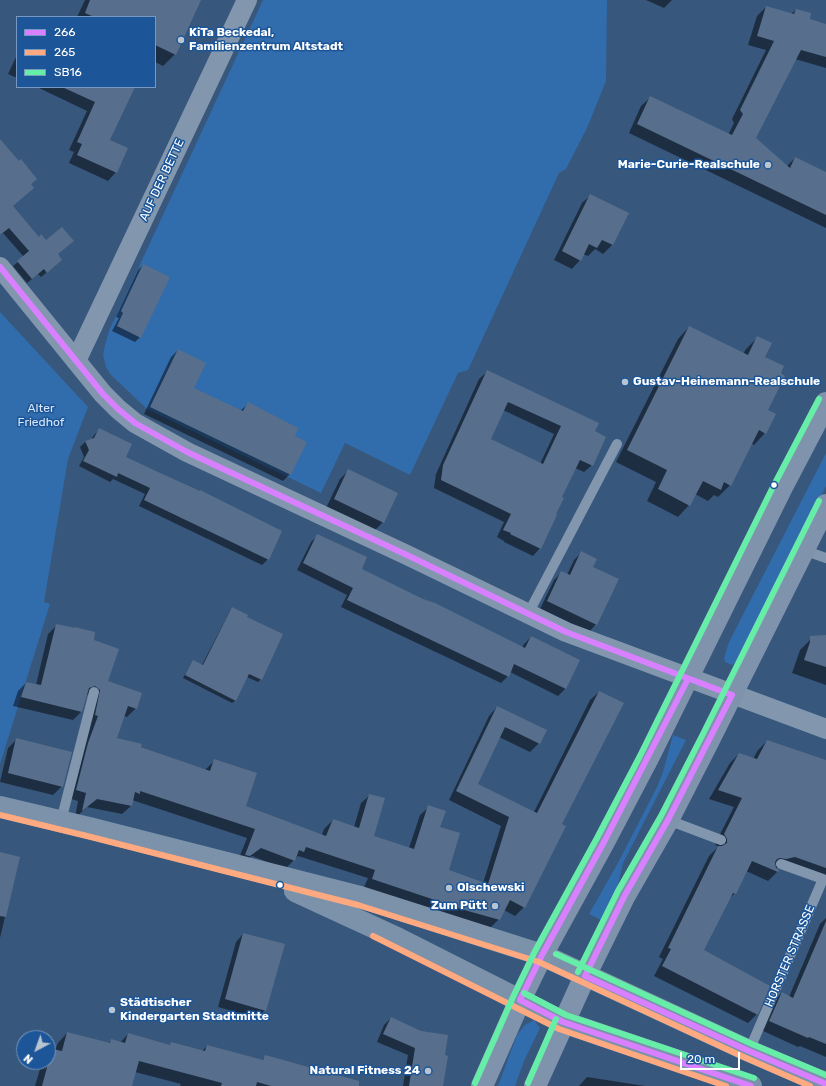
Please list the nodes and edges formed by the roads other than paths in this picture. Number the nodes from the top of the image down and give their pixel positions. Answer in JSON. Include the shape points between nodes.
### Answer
{"nodes":[{"id":1,"x":247,"y":0,"type":"edge"},
{"id":2,"x":0,"y":267,"type":"edge"},
{"id":3,"x":76,"y":361,"type":"junction"},
{"id":4,"x":826,"y":403,"type":"edge"},
{"id":5,"x":617,"y":444,"type":"dead end"},
{"id":6,"x":826,"y":505,"type":"edge"},
{"id":7,"x":803,"y":550,"type":"junction"},
{"id":8,"x":826,"y":558,"type":"edge"},
{"id":9,"x":528,"y":614,"type":"junction"},
{"id":10,"x":688,"y":679,"type":"junction"},
{"id":11,"x":94,"y":692,"type":"dead end"},
{"id":12,"x":732,"y":695,"type":"junction"},
{"id":13,"x":826,"y":729,"type":"edge"},
{"id":14,"x":0,"y":807,"type":"edge"},
{"id":15,"x":668,"y":820,"type":"junction"},
{"id":16,"x":61,"y":821,"type":"junction"},
{"id":17,"x":721,"y":840,"type":"dead end"},
{"id":18,"x":781,"y":864,"type":"dead end"},
{"id":19,"x":251,"y":869,"type":"junction"},
{"id":20,"x":542,"y":956,"type":"junction"},
{"id":21,"x":585,"y":976,"type":"junction"},
{"id":22,"x":520,"y":1000,"type":"junction"},
{"id":23,"x":563,"y":1022,"type":"junction"},
{"id":24,"x":749,"y":1051,"type":"junction"},
{"id":25,"x":826,"y":1084,"type":"edge"},
{"id":26,"x":482,"y":1086,"type":"edge"},
{"id":27,"x":535,"y":1086,"type":"edge"},
{"id":28,"x":750,"y":1086,"type":"edge"}],
"edges":[{"from":1,"to":3,"type":"street","name":"AUF DER BETTE"},
{"from":2,"to":3,"type":"street"},
{"from":3,"to":9,"type":"street","via":[[103,394],[135,423],[187,452]]},
{"from":4,"to":10,"type":"main road"},
{"from":5,"to":9,"type":"lane"},
{"from":6,"to":7,"type":"main road"},
{"from":7,"to":8,"type":"lane"},
{"from":7,"to":12,"type":"main road"},
{"from":9,"to":10,"type":"street","via":[[566,632]]},
{"from":10,"to":12,"type":"street"},
{"from":10,"to":20,"type":"main road","via":[[608,836]]},
{"from":11,"to":16,"type":"lane"},
{"from":12,"to":13,"type":"street"},
{"from":12,"to":15,"type":"main road"},
{"from":14,"to":16,"type":"main road"},
{"from":15,"to":17,"type":"lane"},
{"from":15,"to":21,"type":"main road","via":[[625,895]]},
{"from":16,"to":19,"type":"main road"},
{"from":18,"to":24,"type":"lane","name":"HORSTER STRASSE","via":[[823,879]]},
{"from":19,"to":20,"type":"main road","via":[[360,897]]},
{"from":19,"to":22,"type":"main road"},
{"from":20,"to":21,"type":"main road"},
{"from":20,"to":22,"type":"main road"},
{"from":21,"to":23,"type":"main road"},
{"from":21,"to":24,"type":"main road"},
{"from":22,"to":23,"type":"main road"},
{"from":22,"to":26,"type":"main road"},
{"from":23,"to":27,"type":"main road"},
{"from":23,"to":28,"type":"main road"},
{"from":24,"to":25,"type":"main road"}]}
